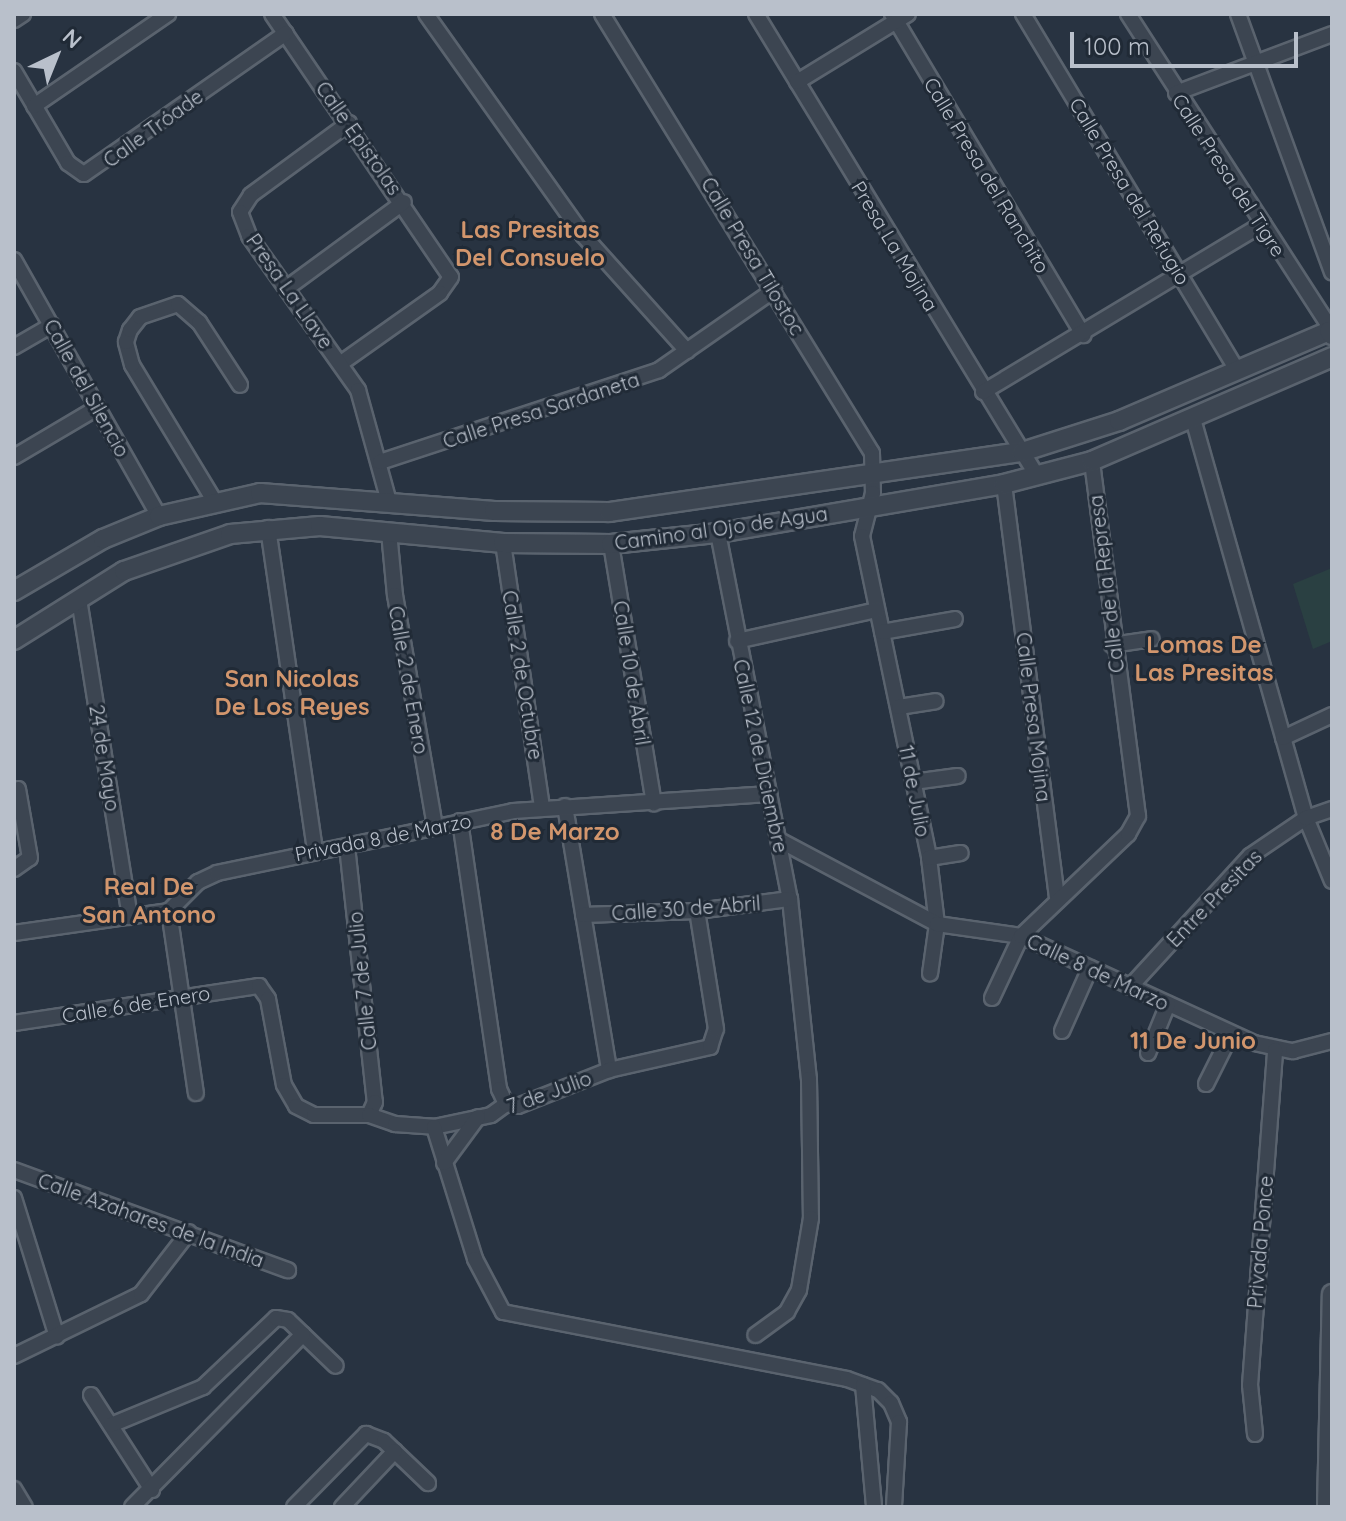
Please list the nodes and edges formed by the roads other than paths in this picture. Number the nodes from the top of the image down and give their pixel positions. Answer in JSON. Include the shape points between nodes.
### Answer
{"nodes":[{"id":1,"x":23,"y":14,"type":"edge"},
{"id":2,"x":168,"y":14,"type":"edge"},
{"id":3,"x":272,"y":14,"type":"edge"},
{"id":4,"x":426,"y":14,"type":"edge"},
{"id":5,"x":602,"y":14,"type":"edge"},
{"id":6,"x":756,"y":14,"type":"edge"},
{"id":7,"x":1023,"y":14,"type":"edge"},
{"id":8,"x":1128,"y":14,"type":"edge"},
{"id":9,"x":1238,"y":14,"type":"edge"},
{"id":10,"x":899,"y":16,"type":"edge"},
{"id":11,"x":14,"y":20,"type":"edge"},
{"id":12,"x":286,"y":33,"type":"junction"},
{"id":13,"x":1332,"y":34,"type":"edge"},
{"id":14,"x":1257,"y":64,"type":"junction"},
{"id":15,"x":14,"y":71,"type":"edge"},
{"id":16,"x":797,"y":82,"type":"junction"},
{"id":17,"x":1176,"y":93,"type":"junction"},
{"id":18,"x":34,"y":106,"type":"junction"},
{"id":19,"x":349,"y":123,"type":"junction"},
{"id":20,"x":404,"y":202,"type":"junction"},
{"id":21,"x":1263,"y":224,"type":"junction"},
{"id":22,"x":14,"y":260,"type":"edge"},
{"id":23,"x":1332,"y":272,"type":"edge"},
{"id":24,"x":1180,"y":274,"type":"junction"},
{"id":25,"x":287,"y":288,"type":"junction"},
{"id":26,"x":774,"y":290,"type":"junction"},
{"id":27,"x":52,"y":325,"type":"junction"},
{"id":28,"x":1331,"y":332,"type":"edge"},
{"id":29,"x":1083,"y":335,"type":"junction"},
{"id":30,"x":14,"y":347,"type":"edge"},
{"id":31,"x":687,"y":351,"type":"junction"},
{"id":32,"x":1332,"y":357,"type":"edge"},
{"id":33,"x":341,"y":363,"type":"junction"},
{"id":34,"x":1236,"y":368,"type":"junction"},
{"id":35,"x":240,"y":385,"type":"dead end"},
{"id":36,"x":983,"y":392,"type":"junction"},
{"id":37,"x":97,"y":408,"type":"junction"},
{"id":38,"x":1193,"y":419,"type":"junction"},
{"id":39,"x":1022,"y":452,"type":"junction"},
{"id":40,"x":14,"y":457,"type":"edge"},
{"id":41,"x":1092,"y":461,"type":"junction"},
{"id":42,"x":380,"y":462,"type":"junction"},
{"id":43,"x":1037,"y":476,"type":"junction"},
{"id":44,"x":874,"y":477,"type":"junction"},
{"id":45,"x":1004,"y":484,"type":"junction"},
{"id":46,"x":215,"y":502,"type":"junction"},
{"id":47,"x":389,"y":502,"type":"junction"},
{"id":48,"x":869,"y":507,"type":"junction"},
{"id":49,"x":159,"y":516,"type":"junction"},
{"id":50,"x":268,"y":528,"type":"junction"},
{"id":51,"x":389,"y":532,"type":"junction"},
{"id":52,"x":718,"y":533,"type":"junction"},
{"id":53,"x":503,"y":543,"type":"junction"},
{"id":54,"x":611,"y":544,"type":"junction"},
{"id":55,"x":14,"y":591,"type":"edge"},
{"id":56,"x":79,"y":599,"type":"junction"},
{"id":57,"x":877,"y":610,"type":"junction"},
{"id":58,"x":955,"y":619,"type":"dead end"},
{"id":59,"x":882,"y":632,"type":"junction"},
{"id":60,"x":1152,"y":639,"type":"dead end"},
{"id":61,"x":14,"y":640,"type":"edge"},
{"id":62,"x":737,"y":641,"type":"junction"},
{"id":63,"x":1112,"y":645,"type":"junction"},
{"id":64,"x":936,"y":701,"type":"dead end"},
{"id":65,"x":899,"y":707,"type":"junction"},
{"id":66,"x":1332,"y":715,"type":"edge"},
{"id":67,"x":1283,"y":738,"type":"junction"},
{"id":68,"x":958,"y":776,"type":"dead end"},
{"id":69,"x":913,"y":782,"type":"junction"},
{"id":70,"x":18,"y":789,"type":"dead end"},
{"id":71,"x":769,"y":794,"type":"junction"},
{"id":72,"x":654,"y":803,"type":"junction"},
{"id":73,"x":565,"y":806,"type":"junction"},
{"id":74,"x":542,"y":808,"type":"junction"},
{"id":75,"x":1332,"y":809,"type":"edge"},
{"id":76,"x":1306,"y":818,"type":"junction"},
{"id":77,"x":460,"y":821,"type":"junction"},
{"id":78,"x":435,"y":827,"type":"junction"},
{"id":79,"x":779,"y":840,"type":"junction"},
{"id":80,"x":347,"y":846,"type":"junction"},
{"id":81,"x":315,"y":852,"type":"junction"},
{"id":82,"x":961,"y":853,"type":"dead end"},
{"id":83,"x":929,"y":858,"type":"junction"},
{"id":84,"x":14,"y":869,"type":"edge"},
{"id":85,"x":1332,"y":881,"type":"edge"},
{"id":86,"x":1057,"y":897,"type":"junction"},
{"id":87,"x":790,"y":899,"type":"junction"},
{"id":88,"x":169,"y":911,"type":"junction"},
{"id":89,"x":697,"y":911,"type":"junction"},
{"id":90,"x":583,"y":915,"type":"junction"},
{"id":91,"x":130,"y":917,"type":"junction"},
{"id":92,"x":937,"y":924,"type":"junction"},
{"id":93,"x":14,"y":933,"type":"edge"},
{"id":94,"x":1021,"y":936,"type":"junction"},
{"id":95,"x":1090,"y":968,"type":"junction"},
{"id":96,"x":930,"y":974,"type":"dead end"},
{"id":97,"x":259,"y":986,"type":"joint"},
{"id":98,"x":1130,"y":987,"type":"junction"},
{"id":99,"x":184,"y":997,"type":"junction"},
{"id":100,"x":992,"y":998,"type":"dead end"},
{"id":101,"x":1168,"y":1004,"type":"junction"},
{"id":102,"x":14,"y":1023,"type":"edge"},
{"id":103,"x":1062,"y":1031,"type":"dead end"},
{"id":104,"x":1231,"y":1034,"type":"junction"},
{"id":105,"x":1332,"y":1041,"type":"edge"},
{"id":106,"x":1275,"y":1050,"type":"junction"},
{"id":107,"x":1148,"y":1053,"type":"dead end"},
{"id":108,"x":609,"y":1070,"type":"junction"},
{"id":109,"x":1206,"y":1084,"type":"dead end"},
{"id":110,"x":196,"y":1093,"type":"dead end"},
{"id":111,"x":506,"y":1104,"type":"junction"},
{"id":112,"x":369,"y":1115,"type":"junction"},
{"id":113,"x":478,"y":1117,"type":"junction"},
{"id":114,"x":434,"y":1127,"type":"junction"},
{"id":115,"x":444,"y":1163,"type":"junction"},
{"id":116,"x":14,"y":1170,"type":"edge"},
{"id":117,"x":14,"y":1198,"type":"edge"},
{"id":118,"x":189,"y":1232,"type":"junction"},
{"id":119,"x":288,"y":1270,"type":"dead end"},
{"id":120,"x":1332,"y":1294,"type":"edge"},
{"id":121,"x":303,"y":1334,"type":"junction"},
{"id":122,"x":755,"y":1335,"type":"dead end"},
{"id":123,"x":57,"y":1337,"type":"junction"},
{"id":124,"x":14,"y":1356,"type":"edge"},
{"id":125,"x":336,"y":1366,"type":"dead end"},
{"id":126,"x":863,"y":1385,"type":"junction"},
{"id":127,"x":91,"y":1395,"type":"dead end"},
{"id":128,"x":111,"y":1425,"type":"junction"},
{"id":129,"x":1255,"y":1434,"type":"dead end"},
{"id":130,"x":395,"y":1451,"type":"junction"},
{"id":131,"x":428,"y":1483,"type":"dead end"},
{"id":132,"x":14,"y":1489,"type":"edge"},
{"id":133,"x":152,"y":1490,"type":"junction"},
{"id":134,"x":25,"y":1507,"type":"edge"},
{"id":135,"x":132,"y":1507,"type":"edge"},
{"id":136,"x":294,"y":1507,"type":"edge"},
{"id":137,"x":342,"y":1507,"type":"edge"},
{"id":138,"x":874,"y":1507,"type":"edge"},
{"id":139,"x":894,"y":1507,"type":"edge"},
{"id":140,"x":1327,"y":1507,"type":"edge"}],
"edges":[{"from":1,"to":11,"type":"street"},
{"from":2,"to":18,"type":"street"},
{"from":3,"to":12,"type":"street","name":"Calle Epistolas"},
{"from":4,"to":31,"type":"street","via":[[583,235]]},
{"from":5,"to":26,"type":"street","name":"Calle Presa Tilostoc"},
{"from":6,"to":16,"type":"street","name":"Presa La Mojina"},
{"from":7,"to":24,"type":"street","name":"Calle Presa del Refugio"},
{"from":8,"to":17,"type":"street","name":"Calle Presa del Tigre"},
{"from":9,"to":14,"type":"street"},
{"from":10,"to":16,"type":"street"},
{"from":10,"to":29,"type":"street","name":"Calle Presa del Ranchito"},
{"from":12,"to":18,"type":"street","name":"Calle Tróade","via":[[84,174],[68,163]]},
{"from":12,"to":19,"type":"street","name":"Calle Epistolas"},
{"from":13,"to":14,"type":"street"},
{"from":14,"to":17,"type":"street"},
{"from":14,"to":23,"type":"street"},
{"from":15,"to":18,"type":"street","name":"Calle Tróade"},
{"from":16,"to":36,"type":"street","name":"Presa La Mojina"},
{"from":17,"to":21,"type":"street","name":"Calle Presa del Tigre"},
{"from":19,"to":20,"type":"street","name":"Calle Epistolas"},
{"from":19,"to":25,"type":"street","name":"Presa La Llave","via":[[251,195],[240,212],[249,236]]},
{"from":20,"to":25,"type":"street"},
{"from":20,"to":33,"type":"street","name":"Calle Epistolas","via":[[451,277],[440,293]]},
{"from":21,"to":24,"type":"street"},
{"from":21,"to":28,"type":"street","name":"Calle Presa del Tigre"},
{"from":22,"to":27,"type":"street","name":"Calle del Silencio"},
{"from":24,"to":29,"type":"street"},
{"from":24,"to":34,"type":"street","name":"Calle Presa del Refugio"},
{"from":25,"to":33,"type":"street","name":"Presa La Llave"},
{"from":26,"to":31,"type":"street","name":"Calle Presa Sardaneta"},
{"from":26,"to":44,"type":"street","name":"Calle Presa Tilostoc","via":[[872,453]]},
{"from":27,"to":30,"type":"street"},
{"from":27,"to":37,"type":"street","name":"Calle del Silencio"},
{"from":28,"to":34,"type":"street","name":"Camino al Ojo de Agua"},
{"from":29,"to":36,"type":"street"},
{"from":31,"to":42,"type":"street","name":"Calle Presa Sardaneta","via":[[659,370],[588,397]]},
{"from":32,"to":38,"type":"street","name":"Camino al Ojo de Agua"},
{"from":33,"to":42,"type":"street","name":"Presa La Llave","via":[[369,417]]},
{"from":34,"to":39,"type":"street","name":"Camino al Ojo de Agua","via":[[1119,421]]},
{"from":35,"to":46,"type":"street","via":[[199,322],[178,304],[160,307],[134,322],[126,342],[132,365]]},
{"from":36,"to":39,"type":"street","name":"Presa La Mojina"},
{"from":37,"to":40,"type":"street"},
{"from":37,"to":49,"type":"street","name":"Calle del Silencio"},
{"from":38,"to":41,"type":"street","name":"Camino al Ojo de Agua"},
{"from":38,"to":67,"type":"street"},
{"from":39,"to":43,"type":"street","name":"Presa La Mojina"},
{"from":39,"to":44,"type":"street","name":"Camino al Ojo de Agua"},
{"from":41,"to":43,"type":"street","name":"Camino al Ojo de Agua"},
{"from":41,"to":63,"type":"street","name":"Calle de la Represa"},
{"from":42,"to":47,"type":"street","name":"Presa La Llave"},
{"from":43,"to":45,"type":"street","name":"Camino al Ojo de Agua"},
{"from":44,"to":47,"type":"street","name":"Camino al Ojo de Agua","via":[[609,512],[494,511]]},
{"from":44,"to":48,"type":"street","name":"Calle Presa Tilostoc"},
{"from":45,"to":48,"type":"street","name":"Camino al Ojo de Agua"},
{"from":45,"to":86,"type":"street","name":"Calle Presa Mojina"},
{"from":46,"to":47,"type":"street","name":"Camino al Ojo de Agua","via":[[260,493]]},
{"from":46,"to":49,"type":"street","name":"Camino al Ojo de Agua"},
{"from":48,"to":52,"type":"street","name":"Camino al Ojo de Agua"},
{"from":48,"to":57,"type":"street","name":"11 de Julio","via":[[862,536]]},
{"from":49,"to":55,"type":"street","name":"Camino al Ojo de Agua","via":[[103,539]]},
{"from":50,"to":51,"type":"street","name":"Camino al Ojo de Agua"},
{"from":50,"to":56,"type":"street","name":"Camino al Ojo de Agua","via":[[174,549]]},
{"from":50,"to":81,"type":"street"},
{"from":51,"to":53,"type":"street","name":"Camino al Ojo de Agua"},
{"from":51,"to":78,"type":"street","name":"Calle 2 de Enero"},
{"from":52,"to":54,"type":"street","name":"Camino al Ojo de Agua"},
{"from":52,"to":62,"type":"street","name":"Calle 12 de Diciembre"},
{"from":53,"to":54,"type":"street","name":"Camino al Ojo de Agua"},
{"from":53,"to":74,"type":"street","name":"Calle 2 de Octubre"},
{"from":54,"to":72,"type":"street","name":"Calle 10 de Abril"},
{"from":56,"to":61,"type":"street","name":"Camino al Ojo de Agua"},
{"from":56,"to":91,"type":"street","name":"24 de Mayo"},
{"from":57,"to":59,"type":"street","name":"11 de Julio"},
{"from":57,"to":62,"type":"street"},
{"from":58,"to":59,"type":"street"},
{"from":59,"to":65,"type":"street","name":"11 de Julio"},
{"from":60,"to":63,"type":"street"},
{"from":62,"to":71,"type":"street","name":"Calle 12 de Diciembre"},
{"from":63,"to":86,"type":"street","name":"Calle de la Represa","via":[[1136,825]]},
{"from":64,"to":65,"type":"street"},
{"from":65,"to":69,"type":"street","name":"11 de Julio"},
{"from":66,"to":67,"type":"street"},
{"from":67,"to":76,"type":"street"},
{"from":68,"to":69,"type":"street"},
{"from":69,"to":83,"type":"street","name":"11 de Julio"},
{"from":70,"to":84,"type":"street","via":[[30,858]]},
{"from":71,"to":72,"type":"street","name":"Privada 8 de Marzo"},
{"from":71,"to":79,"type":"street","name":"Calle 12 de Diciembre"},
{"from":72,"to":73,"type":"street","name":"Privada 8 de Marzo"},
{"from":73,"to":74,"type":"street","name":"Privada 8 de Marzo"},
{"from":73,"to":90,"type":"street"},
{"from":74,"to":77,"type":"street","name":"Privada 8 de Marzo"},
{"from":75,"to":76,"type":"street","name":"Entre Presitas"},
{"from":76,"to":85,"type":"street"},
{"from":76,"to":98,"type":"street","name":"Entre Presitas","via":[[1250,856]]},
{"from":77,"to":78,"type":"street","name":"Privada 8 de Marzo"},
{"from":77,"to":111,"type":"street","via":[[499,1089]]},
{"from":78,"to":80,"type":"street","name":"Privada 8 de Marzo"},
{"from":79,"to":87,"type":"street","name":"Calle 12 de Diciembre"},
{"from":79,"to":92,"type":"street","name":"Calle 8 de Marzo"},
{"from":80,"to":81,"type":"street","name":"Privada 8 de Marzo"},
{"from":80,"to":112,"type":"street","name":"Calle 7 de Julio","via":[[375,1102]]},
{"from":81,"to":88,"type":"street","name":"Privada 8 de Marzo","via":[[217,873]]},
{"from":82,"to":83,"type":"street"},
{"from":83,"to":92,"type":"street","name":"11 de Julio"},
{"from":86,"to":94,"type":"street"},
{"from":87,"to":89,"type":"street","name":"Calle 30 de Abril"},
{"from":87,"to":122,"type":"street","name":"Calle 12 de Diciembre","via":[[809,1079],[811,1218],[799,1290],[787,1312]]},
{"from":88,"to":91,"type":"street","name":"Privada 8 de Marzo"},
{"from":88,"to":99,"type":"street"},
{"from":89,"to":90,"type":"street","name":"Calle 30 de Abril"},
{"from":89,"to":108,"type":"street","name":"7 de Julio","via":[[714,1042],[704,1050]]},
{"from":90,"to":108,"type":"street"},
{"from":91,"to":93,"type":"street","name":"Privada 8 de Marzo"},
{"from":92,"to":94,"type":"street","name":"Calle 8 de Marzo"},
{"from":92,"to":96,"type":"street","name":"11 de Julio"},
{"from":94,"to":95,"type":"street","name":"Calle 8 de Marzo"},
{"from":94,"to":100,"type":"street"},
{"from":95,"to":98,"type":"street","name":"Calle 8 de Marzo"},
{"from":95,"to":103,"type":"street"},
{"from":97,"to":99,"type":"street","name":"Calle 6 de Enero"},
{"from":97,"to":112,"type":"street","name":"7 de Julio","via":[[268,999],[289,1097],[314,1115]]},
{"from":98,"to":101,"type":"street","name":"Calle 8 de Marzo"},
{"from":99,"to":102,"type":"street","name":"Calle 6 de Enero"},
{"from":99,"to":110,"type":"street"},
{"from":101,"to":104,"type":"street","name":"Calle 8 de Marzo"},
{"from":101,"to":107,"type":"street"},
{"from":104,"to":106,"type":"street","name":"Calle 8 de Marzo"},
{"from":104,"to":109,"type":"street"},
{"from":105,"to":106,"type":"street","name":"Calle 8 de Marzo"},
{"from":106,"to":129,"type":"street","name":"Privada Ponce","via":[[1250,1385]]},
{"from":108,"to":111,"type":"street","name":"7 de Julio","via":[[518,1106]]},
{"from":111,"to":113,"type":"street","name":"7 de Julio"},
{"from":112,"to":114,"type":"street","name":"7 de Julio","via":[[395,1124]]},
{"from":113,"to":114,"type":"street","name":"7 de Julio"},
{"from":113,"to":115,"type":"street"},
{"from":114,"to":115,"type":"street"},
{"from":115,"to":126,"type":"street","via":[[475,1259],[503,1312]]},
{"from":116,"to":118,"type":"street","name":"Calle Azahares de la India"},
{"from":117,"to":123,"type":"street","name":"Calle Azahares de la India"},
{"from":118,"to":119,"type":"street","name":"Calle Azahares de la India"},
{"from":118,"to":123,"type":"street","via":[[141,1294]]},
{"from":120,"to":140,"type":"street"},
{"from":121,"to":125,"type":"street"},
{"from":121,"to":128,"type":"street","via":[[288,1320],[276,1318],[203,1387]]},
{"from":121,"to":133,"type":"street"},
{"from":123,"to":124,"type":"street"},
{"from":126,"to":138,"type":"street"},
{"from":126,"to":139,"type":"street","via":[[891,1403],[899,1422]]},
{"from":127,"to":128,"type":"street"},
{"from":128,"to":133,"type":"street"},
{"from":130,"to":131,"type":"street"},
{"from":130,"to":136,"type":"street","via":[[366,1434]]},
{"from":130,"to":137,"type":"street"},
{"from":132,"to":134,"type":"street"},
{"from":133,"to":135,"type":"street"}]}
